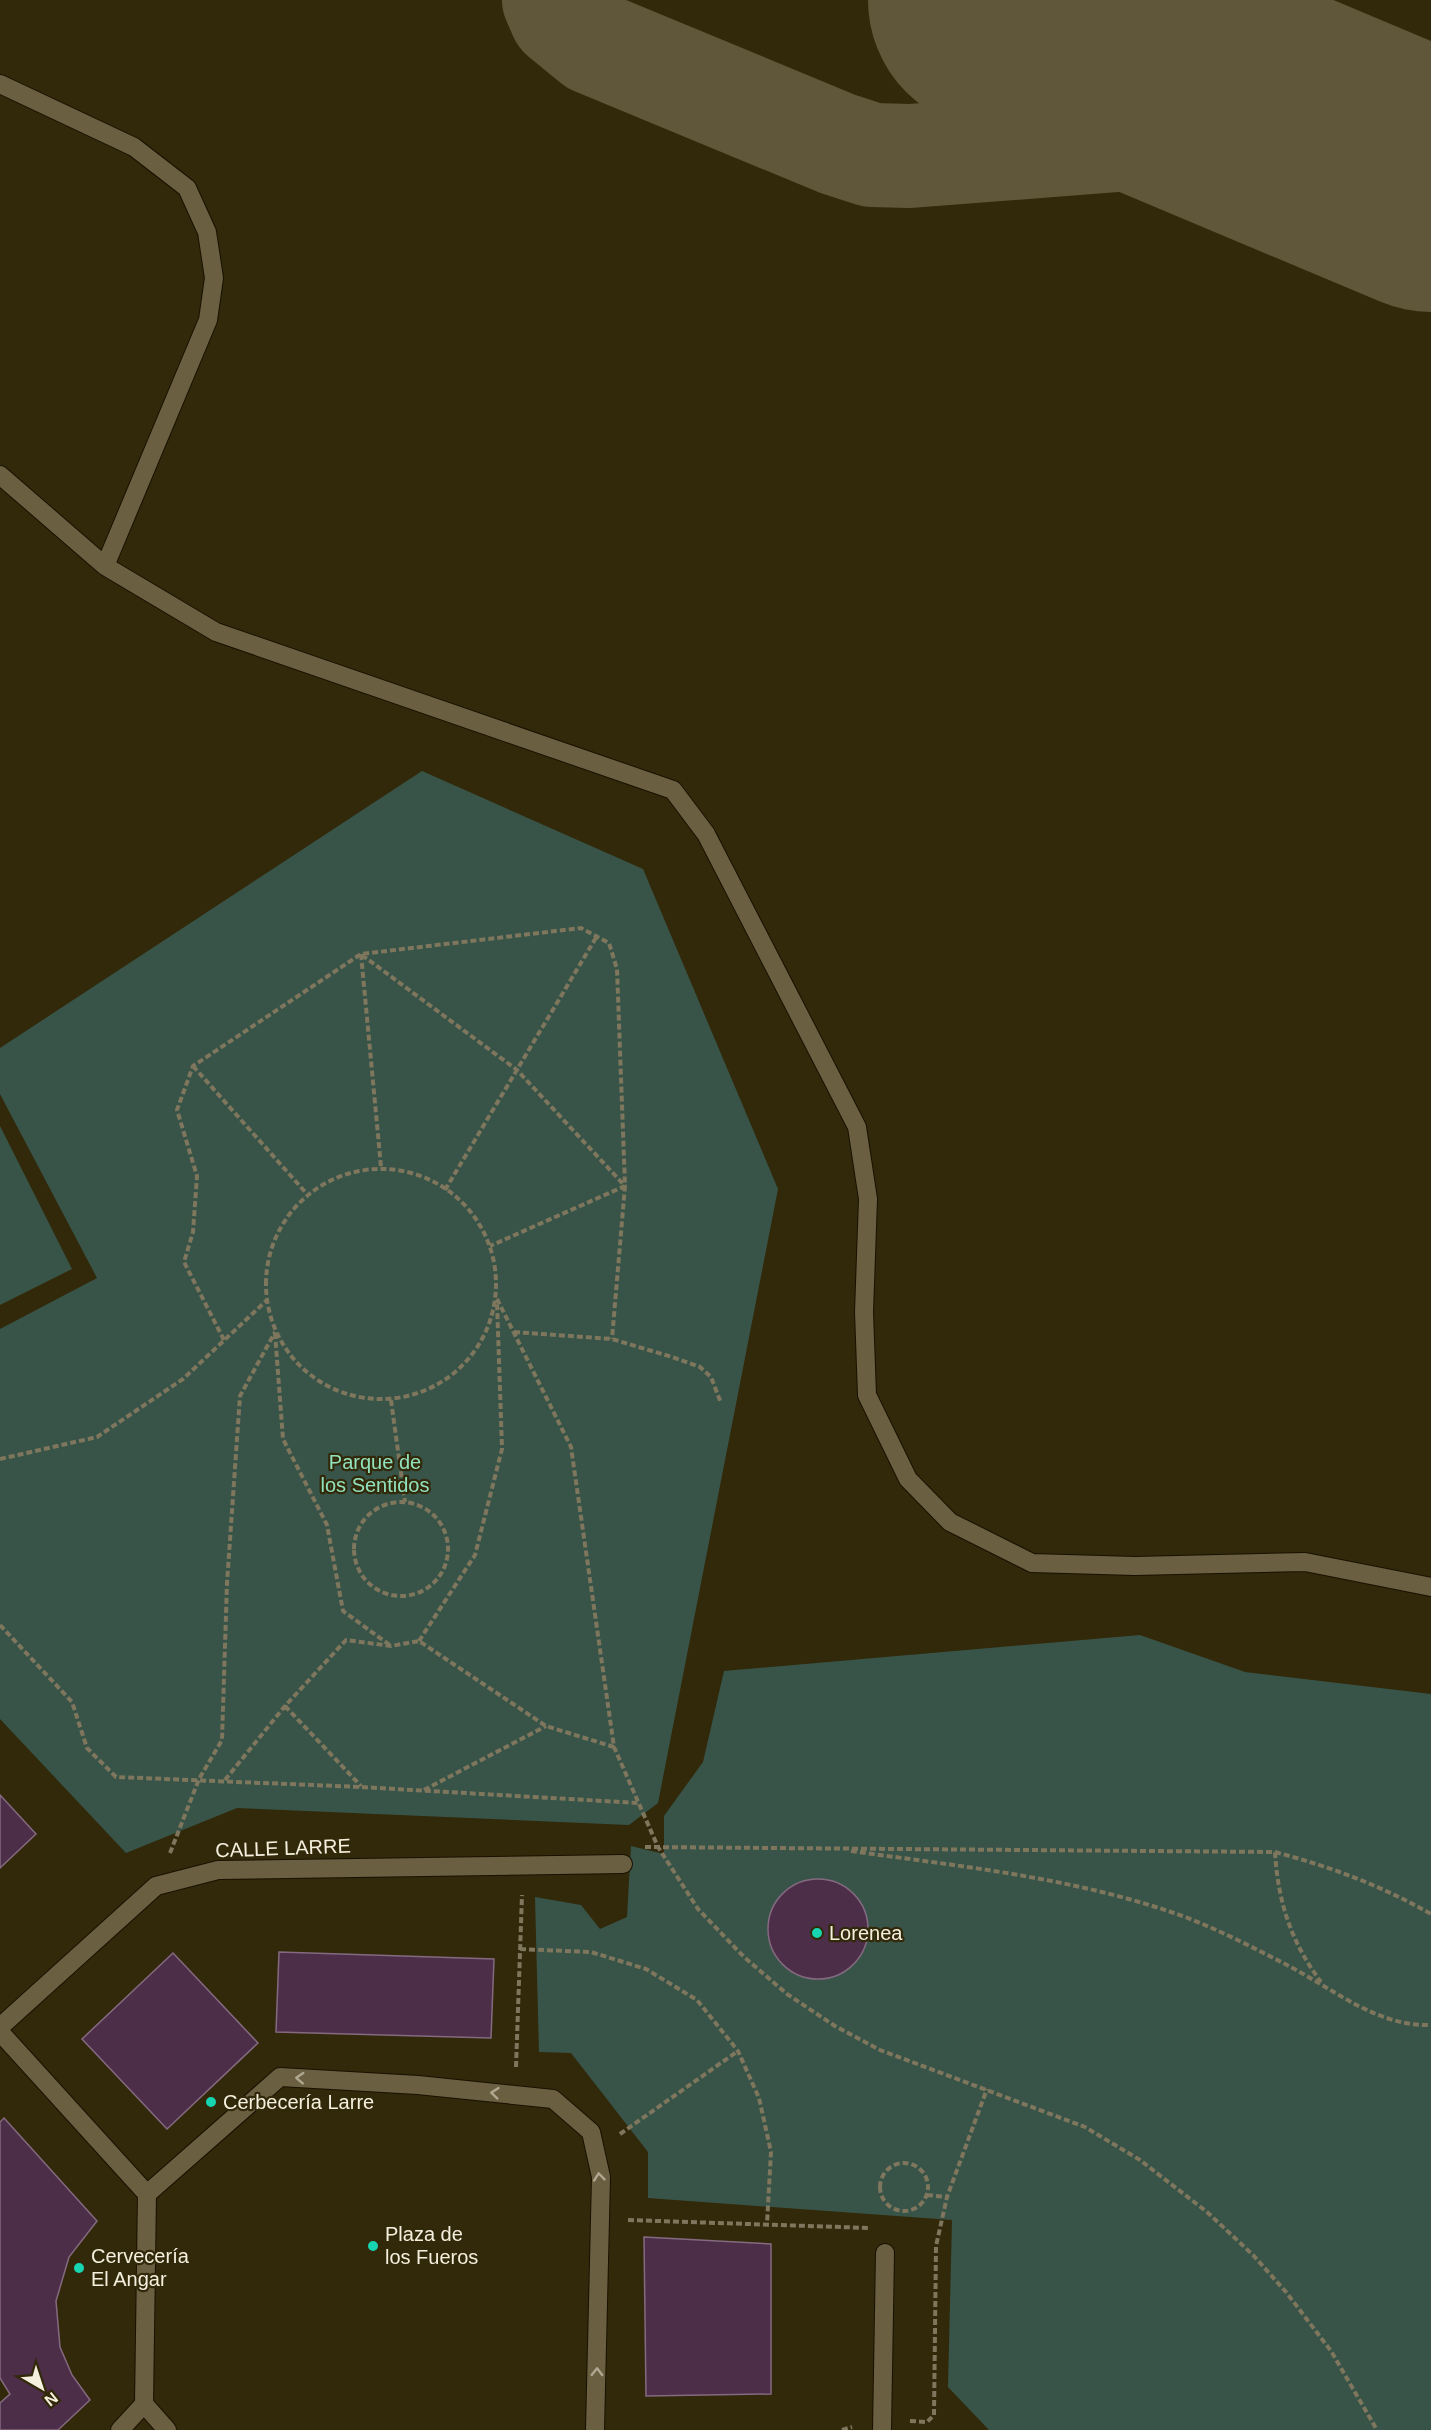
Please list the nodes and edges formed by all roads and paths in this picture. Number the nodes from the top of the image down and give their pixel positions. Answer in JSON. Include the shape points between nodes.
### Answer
{"nodes":[{"id":1,"x":0,"y":84,"type":"edge"},
{"id":2,"x":0,"y":476,"type":"edge"},
{"id":3,"x":105,"y":566,"type":"junction"},
{"id":4,"x":597,"y":936,"type":"junction"},
{"id":5,"x":361,"y":954,"type":"junction"},
{"id":6,"x":193,"y":1066,"type":"junction"},
{"id":7,"x":517,"y":1070,"type":"junction"},
{"id":8,"x":381,"y":1167,"type":"junction"},
{"id":9,"x":625,"y":1186,"type":"junction"},
{"id":10,"x":445,"y":1190,"type":"junction"},
{"id":11,"x":307,"y":1194,"type":"junction"},
{"id":12,"x":490,"y":1246,"type":"junction"},
{"id":13,"x":497,"y":1299,"type":"junction"},
{"id":14,"x":266,"y":1301,"type":"junction"},
{"id":15,"x":275,"y":1332,"type":"junction"},
{"id":16,"x":513,"y":1332,"type":"junction"},
{"id":17,"x":612,"y":1339,"type":"junction"},
{"id":18,"x":224,"y":1340,"type":"junction"},
{"id":19,"x":391,"y":1400,"type":"junction"},
{"id":20,"x":721,"y":1403,"type":"dead end"},
{"id":21,"x":0,"y":1459,"type":"edge"},
{"id":22,"x":405,"y":1502,"type":"junction"},
{"id":23,"x":1431,"y":1587,"type":"edge"},
{"id":24,"x":0,"y":1625,"type":"edge"},
{"id":25,"x":419,"y":1641,"type":"junction"},
{"id":26,"x":392,"y":1646,"type":"junction"},
{"id":27,"x":285,"y":1706,"type":"junction"},
{"id":28,"x":546,"y":1726,"type":"junction"},
{"id":29,"x":614,"y":1747,"type":"junction"},
{"id":30,"x":199,"y":1779,"type":"junction"},
{"id":31,"x":225,"y":1780,"type":"junction"},
{"id":32,"x":361,"y":1787,"type":"junction"},
{"id":33,"x":423,"y":1790,"type":"junction"},
{"id":34,"x":638,"y":1803,"type":"junction"},
{"id":35,"x":658,"y":1847,"type":"junction"},
{"id":36,"x":835,"y":1849,"type":"junction"},
{"id":37,"x":1275,"y":1852,"type":"junction"},
{"id":38,"x":623,"y":1864,"type":"joint"},
{"id":39,"x":523,"y":1865,"type":"junction"},
{"id":40,"x":156,"y":1886,"type":"junction"},
{"id":41,"x":1431,"y":1914,"type":"edge"},
{"id":42,"x":520,"y":1949,"type":"junction"},
{"id":43,"x":1323,"y":1985,"type":"junction"},
{"id":44,"x":1431,"y":2025,"type":"edge"},
{"id":45,"x":0,"y":2027,"type":"edge"},
{"id":46,"x":0,"y":2032,"type":"edge"},
{"id":47,"x":738,"y":2052,"type":"junction"},
{"id":48,"x":987,"y":2089,"type":"junction"},
{"id":49,"x":515,"y":2095,"type":"junction"},
{"id":50,"x":595,"y":2151,"type":"junction"},
{"id":51,"x":147,"y":2194,"type":"junction"},
{"id":52,"x":927,"y":2195,"type":"junction"},
{"id":53,"x":947,"y":2197,"type":"junction"},
{"id":54,"x":600,"y":2219,"type":"junction"},
{"id":55,"x":767,"y":2224,"type":"junction"},
{"id":56,"x":885,"y":2253,"type":"joint"},
{"id":57,"x":144,"y":2404,"type":"junction"},
{"id":58,"x":882,"y":2424,"type":"edge"},
{"id":59,"x":120,"y":2430,"type":"edge"},
{"id":60,"x":167,"y":2430,"type":"edge"},
{"id":61,"x":596,"y":2430,"type":"edge"},
{"id":62,"x":842,"y":2430,"type":"edge"},
{"id":63,"x":1377,"y":2430,"type":"edge"}],
"edges":[{"from":1,"to":3,"type":"street","via":[[134,147],[187,188],[207,232],[214,278],[208,320]]},
{"from":2,"to":3,"type":"street"},
{"from":3,"to":23,"type":"street","via":[[216,632],[673,790],[706,834],[857,1127],[868,1199],[864,1312],[867,1395],[908,1479],[950,1522],[1032,1563],[1135,1566],[1305,1562]]},
{"from":4,"to":5,"type":"path","via":[[582,928]]},
{"from":4,"to":7,"type":"path"},
{"from":4,"to":9,"type":"path","via":[[609,943],[617,969]]},
{"from":5,"to":6,"type":"path"},
{"from":5,"to":7,"type":"path"},
{"from":5,"to":8,"type":"path"},
{"from":6,"to":11,"type":"path"},
{"from":6,"to":18,"type":"path","via":[[177,1110],[197,1176],[193,1232],[184,1262]]},
{"from":7,"to":9,"type":"path"},
{"from":7,"to":10,"type":"path"},
{"from":8,"to":10,"type":"path","via":[[420,1173]]},
{"from":8,"to":11,"type":"path","via":[[341,1174]]},
{"from":9,"to":12,"type":"path"},
{"from":9,"to":17,"type":"path"},
{"from":10,"to":12,"type":"path","via":[[480,1222]]},
{"from":11,"to":14,"type":"path","via":[[281,1224],[267,1262]]},
{"from":12,"to":13,"type":"path","via":[[495,1259]]},
{"from":13,"to":16,"type":"path"},
{"from":13,"to":19,"type":"path","via":[[485,1336],[462,1368],[429,1390]]},
{"from":13,"to":25,"type":"path","via":[[502,1449],[475,1555]]},
{"from":14,"to":15,"type":"path"},
{"from":14,"to":18,"type":"path"},
{"from":15,"to":19,"type":"path","via":[[294,1361],[322,1384],[355,1397]]},
{"from":15,"to":26,"type":"path","via":[[283,1439],[327,1525],[343,1611]]},
{"from":15,"to":30,"type":"path","via":[[240,1396],[227,1583],[222,1740]]},
{"from":16,"to":17,"type":"path"},
{"from":16,"to":29,"type":"path","via":[[571,1447]]},
{"from":17,"to":20,"type":"path","via":[[700,1367],[711,1377]]},
{"from":18,"to":21,"type":"path","via":[[183,1379],[97,1437]]},
{"from":19,"to":22,"type":"path"},
{"from":22,"to":22,"type":"path","via":[[374,1511],[355,1537],[358,1569],[367,1583],[395,1597],[424,1591],[444,1569],[448,1554],[448,1539],[442,1525],[419,1505]]},
{"from":24,"to":30,"type":"path","via":[[72,1702],[87,1748],[116,1777]]},
{"from":25,"to":26,"type":"path"},
{"from":25,"to":28,"type":"path"},
{"from":26,"to":27,"type":"path","via":[[346,1640]]},
{"from":27,"to":31,"type":"path"},
{"from":27,"to":32,"type":"path"},
{"from":28,"to":29,"type":"path"},
{"from":28,"to":33,"type":"path"},
{"from":29,"to":34,"type":"path"},
{"from":30,"to":31,"type":"path"},
{"from":30,"to":40,"type":"path"},
{"from":31,"to":32,"type":"path"},
{"from":32,"to":33,"type":"path"},
{"from":33,"to":34,"type":"path"},
{"from":34,"to":35,"type":"path"},
{"from":35,"to":36,"type":"path"},
{"from":35,"to":38,"type":"path","via":[[631,1846]]},
{"from":35,"to":48,"type":"path","via":[[698,1909],[787,1994],[879,2050]]},
{"from":36,"to":37,"type":"path"},
{"from":36,"to":43,"type":"path","via":[[1104,1890],[1174,1913]]},
{"from":37,"to":41,"type":"path","via":[[1387,1889]]},
{"from":37,"to":43,"type":"path","via":[[1280,1900],[1287,1923],[1296,1945]]},
{"from":38,"to":39,"type":"street","name":"CALLE LARRE"},
{"from":39,"to":40,"type":"street","name":"CALLE LARRE","via":[[218,1870]]},
{"from":39,"to":42,"type":"path"},
{"from":40,"to":45,"type":"street","name":"CALLE LARRE"},
{"from":42,"to":47,"type":"path","via":[[591,1952],[646,1969],[697,2000]]},
{"from":42,"to":49,"type":"path"},
{"from":43,"to":44,"type":"path","via":[[1356,2005],[1395,2020]]},
{"from":46,"to":51,"type":"street"},
{"from":47,"to":50,"type":"path"},
{"from":47,"to":55,"type":"path","via":[[759,2098],[771,2152]]},
{"from":48,"to":53,"type":"path"},
{"from":48,"to":63,"type":"path","via":[[1085,2127],[1140,2160],[1207,2212],[1286,2292],[1331,2351]]},
{"from":49,"to":50,"type":"street","via":[[553,2099],[591,2133]]},
{"from":49,"to":51,"type":"street","one_way":true,"via":[[280,2076]]},
{"from":54,"to":50,"type":"street","one_way":true,"via":[[601,2177]]},
{"from":51,"to":57,"type":"street"},
{"from":52,"to":52,"type":"path","via":[[917,2207],[899,2210],[884,2200],[881,2182],[891,2167],[909,2164],[925,2175]]},
{"from":52,"to":53,"type":"path"},
{"from":53,"to":58,"type":"path","via":[[936,2246],[934,2415],[927,2422]]},
{"from":54,"to":55,"type":"path"},
{"from":61,"to":54,"type":"street","one_way":true},
{"from":55,"to":56,"type":"path","via":[[886,2229]]},
{"from":56,"to":58,"type":"street"},
{"from":57,"to":59,"type":"street"},
{"from":57,"to":60,"type":"street"},
{"from":58,"to":62,"type":"path"}]}
